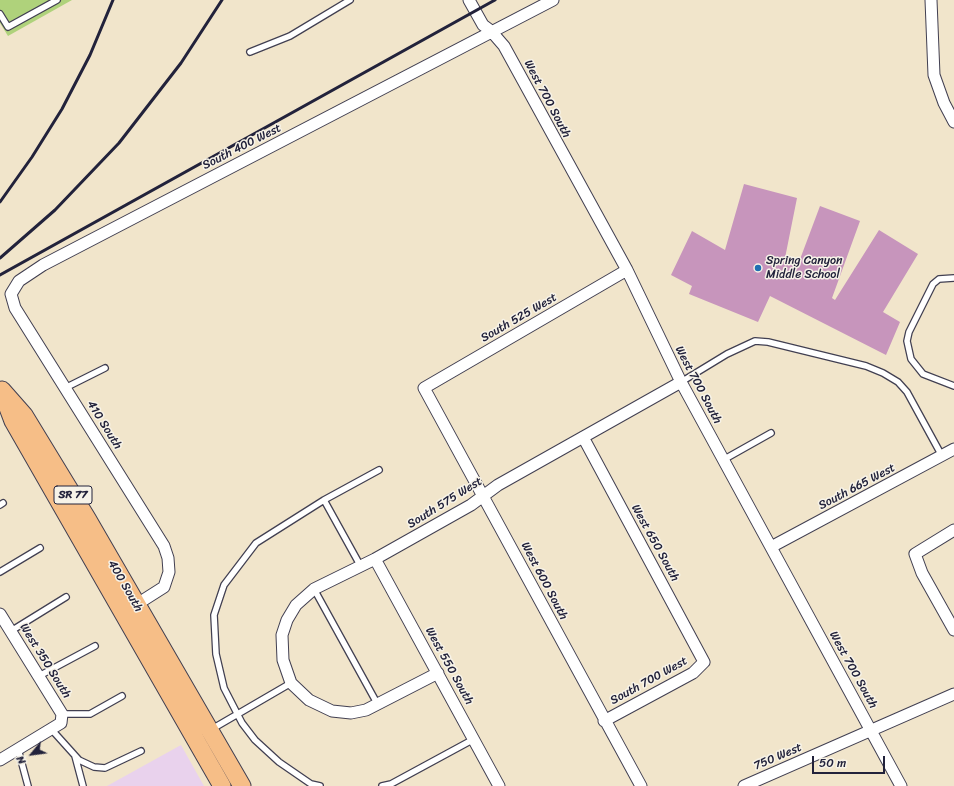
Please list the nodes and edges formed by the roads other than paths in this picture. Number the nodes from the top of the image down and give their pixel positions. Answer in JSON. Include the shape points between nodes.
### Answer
{"nodes":[{"id":1,"x":57,"y":0,"type":"edge"},
{"id":2,"x":350,"y":0,"type":"edge"},
{"id":3,"x":469,"y":0,"type":"edge"},
{"id":4,"x":553,"y":0,"type":"edge"},
{"id":5,"x":931,"y":0,"type":"edge"},
{"id":6,"x":0,"y":14,"type":"edge"},
{"id":7,"x":492,"y":31,"type":"junction"},
{"id":8,"x":250,"y":52,"type":"dead end"},
{"id":9,"x":954,"y":122,"type":"edge"},
{"id":10,"x":627,"y":270,"type":"junction"},
{"id":11,"x":954,"y":278,"type":"edge"},
{"id":12,"x":11,"y":294,"type":"joint"},
{"id":13,"x":105,"y":368,"type":"dead end"},
{"id":14,"x":680,"y":382,"type":"junction"},
{"id":15,"x":954,"y":386,"type":"edge"},
{"id":16,"x":1,"y":388,"type":"edge"},
{"id":17,"x":65,"y":388,"type":"junction"},
{"id":18,"x":424,"y":388,"type":"joint"},
{"id":19,"x":771,"y":433,"type":"dead end"},
{"id":20,"x":583,"y":437,"type":"junction"},
{"id":21,"x":954,"y":449,"type":"edge"},
{"id":22,"x":942,"y":456,"type":"junction"},
{"id":23,"x":723,"y":460,"type":"junction"},
{"id":24,"x":379,"y":470,"type":"dead end"},
{"id":25,"x":483,"y":496,"type":"junction"},
{"id":26,"x":324,"y":500,"type":"junction"},
{"id":27,"x":954,"y":530,"type":"edge"},
{"id":28,"x":771,"y":547,"type":"junction"},
{"id":29,"x":40,"y":548,"type":"dead end"},
{"id":30,"x":375,"y":559,"type":"junction"},
{"id":31,"x":360,"y":565,"type":"junction"},
{"id":32,"x":0,"y":572,"type":"edge"},
{"id":33,"x":314,"y":589,"type":"junction"},
{"id":34,"x":66,"y":597,"type":"dead end"},
{"id":35,"x":129,"y":609,"type":"junction"},
{"id":36,"x":0,"y":614,"type":"edge"},
{"id":37,"x":954,"y":630,"type":"edge"},
{"id":38,"x":10,"y":631,"type":"junction"},
{"id":39,"x":94,"y":646,"type":"dead end"},
{"id":40,"x":704,"y":662,"type":"joint"},
{"id":41,"x":438,"y":673,"type":"junction"},
{"id":42,"x":39,"y":676,"type":"junction"},
{"id":43,"x":291,"y":683,"type":"junction"},
{"id":44,"x":954,"y":694,"type":"edge"},
{"id":45,"x":122,"y":696,"type":"dead end"},
{"id":46,"x":378,"y":705,"type":"junction"},
{"id":47,"x":237,"y":715,"type":"junction"},
{"id":48,"x":604,"y":721,"type":"junction"},
{"id":49,"x":58,"y":722,"type":"junction"},
{"id":50,"x":210,"y":730,"type":"junction"},
{"id":51,"x":872,"y":731,"type":"junction"},
{"id":52,"x":474,"y":739,"type":"junction"},
{"id":53,"x":18,"y":750,"type":"junction"},
{"id":54,"x":140,"y":751,"type":"dead end"},
{"id":55,"x":75,"y":756,"type":"junction"},
{"id":56,"x":2,"y":757,"type":"edge"},
{"id":57,"x":28,"y":786,"type":"edge"},
{"id":58,"x":83,"y":786,"type":"edge"},
{"id":59,"x":222,"y":786,"type":"edge"},
{"id":60,"x":242,"y":786,"type":"edge"},
{"id":61,"x":320,"y":786,"type":"edge"},
{"id":62,"x":382,"y":786,"type":"edge"},
{"id":63,"x":499,"y":786,"type":"edge"},
{"id":64,"x":641,"y":786,"type":"edge"},
{"id":65,"x":744,"y":786,"type":"edge"},
{"id":66,"x":901,"y":786,"type":"edge"}],
"edges":[{"from":1,"to":6,"type":"lane","via":[[8,27]]},
{"from":2,"to":8,"type":"lane","via":[[290,36]]},
{"from":3,"to":7,"type":"street","name":"West 700 South","via":[[483,25]]},
{"from":4,"to":7,"type":"street","name":"South 400 West"},
{"from":5,"to":9,"type":"street","via":[[934,75]]},
{"from":7,"to":10,"type":"street","name":"West 700 South","via":[[504,46]]},
{"from":7,"to":12,"type":"street","name":"South 400 West","via":[[43,265],[19,281]]},
{"from":10,"to":14,"type":"street","name":"West 700 South"},
{"from":10,"to":18,"type":"street","name":"South 525 West"},
{"from":11,"to":15,"type":"lane","via":[[939,279],[933,284],[907,341],[911,360],[923,374]]},
{"from":12,"to":17,"type":"street","name":"410 South","via":[[15,308]]},
{"from":13,"to":17,"type":"lane"},
{"from":14,"to":20,"type":"street","name":"South 575 West"},
{"from":14,"to":22,"type":"lane","via":[[727,354],[755,341],[866,366],[884,373],[907,392]]},
{"from":14,"to":23,"type":"street","name":"West 700 South"},
{"from":16,"to":35,"type":"main road","name":"400 South","number":"SR 77","via":[[13,421]]},
{"from":17,"to":35,"type":"street","name":"410 South","via":[[164,546],[168,558],[169,572],[164,587]]},
{"from":18,"to":25,"type":"street","name":"West 600 South"},
{"from":19,"to":23,"type":"lane"},
{"from":20,"to":25,"type":"street","name":"South 575 West"},
{"from":20,"to":40,"type":"street","name":"West 650 South"},
{"from":21,"to":22,"type":"street","name":"South 665 West"},
{"from":22,"to":28,"type":"street","name":"South 665 West"},
{"from":23,"to":28,"type":"street","name":"West 700 South"},
{"from":24,"to":26,"type":"lane"},
{"from":25,"to":30,"type":"street","name":"South 575 West"},
{"from":25,"to":48,"type":"street","name":"West 600 South"},
{"from":26,"to":31,"type":"lane"},
{"from":26,"to":47,"type":"lane","via":[[256,543],[224,585],[214,615],[216,654],[224,688]]},
{"from":27,"to":37,"type":"street","via":[[915,554],[922,573]]},
{"from":28,"to":51,"type":"street","name":"West 700 South"},
{"from":29,"to":32,"type":"lane"},
{"from":30,"to":31,"type":"street","name":"South 575 West"},
{"from":30,"to":41,"type":"street","name":"West 550 South"},
{"from":31,"to":33,"type":"street","name":"South 575 West"},
{"from":33,"to":43,"type":"street","name":"South 575 West","via":[[294,607],[282,635],[283,660]]},
{"from":33,"to":46,"type":"lane"},
{"from":34,"to":38,"type":"lane"},
{"from":35,"to":50,"type":"main road","name":"400 South","number":"SR 77"},
{"from":35,"to":59,"type":"main road","name":"400 South","number":"SR 77"},
{"from":36,"to":38,"type":"street","name":"West 350 South"},
{"from":38,"to":42,"type":"street","name":"West 350 South"},
{"from":39,"to":42,"type":"lane"},
{"from":40,"to":48,"type":"street","name":"South 700 West","via":[[693,674]]},
{"from":41,"to":46,"type":"street"},
{"from":41,"to":52,"type":"street","name":"West 550 South"},
{"from":42,"to":49,"type":"street","name":"West 350 South"},
{"from":43,"to":46,"type":"street","via":[[309,700],[332,711],[356,713]]},
{"from":43,"to":47,"type":"lane"},
{"from":44,"to":51,"type":"street","name":"750 West"},
{"from":45,"to":49,"type":"lane","via":[[90,714]]},
{"from":47,"to":50,"type":"lane"},
{"from":47,"to":61,"type":"lane","via":[[255,740],[279,762],[311,784]]},
{"from":48,"to":64,"type":"street","name":"West 600 South"},
{"from":49,"to":53,"type":"street"},
{"from":49,"to":55,"type":"lane"},
{"from":50,"to":60,"type":"main road","name":"400 South","number":"SR 77"},
{"from":51,"to":65,"type":"street","name":"750 West"},
{"from":51,"to":66,"type":"street","name":"West 700 South"},
{"from":52,"to":62,"type":"lane","via":[[391,784]]},
{"from":52,"to":63,"type":"street","name":"West 550 South"},
{"from":53,"to":56,"type":"street"},
{"from":53,"to":57,"type":"lane"},
{"from":54,"to":55,"type":"lane","via":[[105,768],[94,768]]},
{"from":55,"to":58,"type":"lane"}]}
